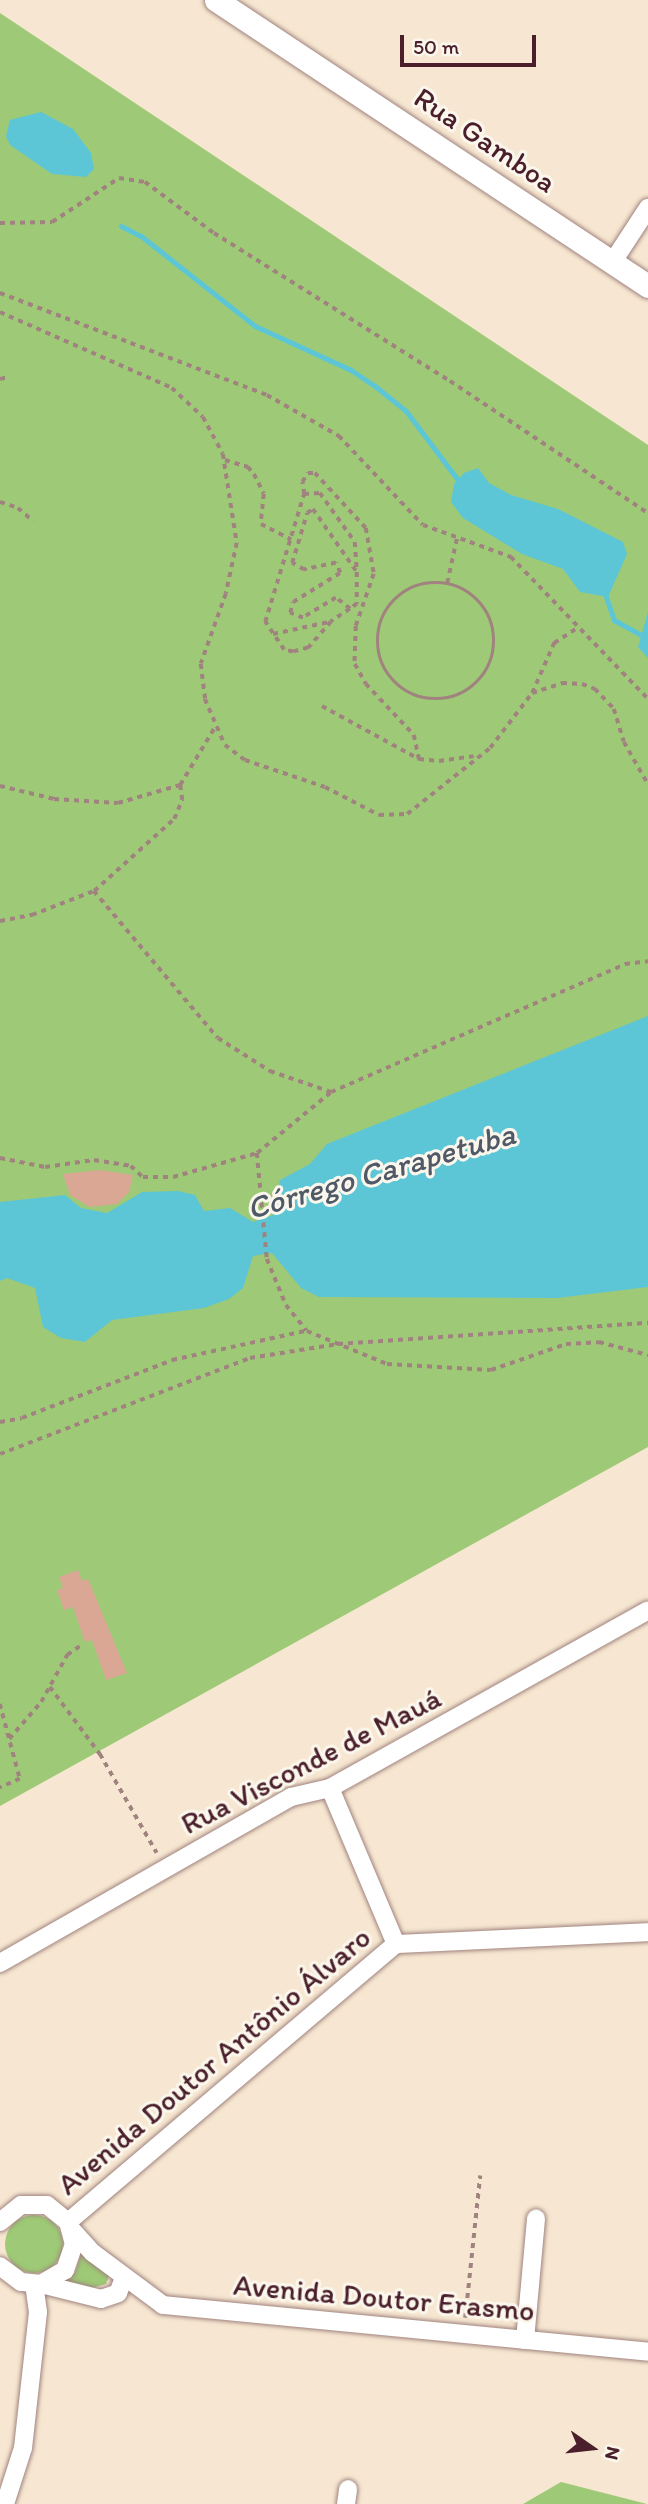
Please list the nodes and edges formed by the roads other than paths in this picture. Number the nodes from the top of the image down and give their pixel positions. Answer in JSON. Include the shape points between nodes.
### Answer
{"nodes":[{"id":1,"x":230,"y":4,"type":"edge"},
{"id":2,"x":648,"y":208,"type":"edge"},
{"id":3,"x":612,"y":262,"type":"junction"},
{"id":4,"x":648,"y":286,"type":"edge"},
{"id":5,"x":648,"y":1610,"type":"edge"},
{"id":6,"x":330,"y":1788,"type":"junction"},
{"id":7,"x":648,"y":1933,"type":"edge"},
{"id":8,"x":396,"y":1944,"type":"junction"},
{"id":9,"x":0,"y":1963,"type":"edge"},
{"id":10,"x":3,"y":2211,"type":"edge"},
{"id":11,"x":536,"y":2218,"type":"dead end"},
{"id":12,"x":70,"y":2226,"type":"junction"},
{"id":13,"x":0,"y":2266,"type":"edge"},
{"id":14,"x":124,"y":2278,"type":"junction"},
{"id":15,"x":38,"y":2284,"type":"junction"},
{"id":16,"x":525,"y":2340,"type":"junction"},
{"id":17,"x":648,"y":2352,"type":"edge"},
{"id":18,"x":5,"y":2504,"type":"edge"}],
"edges":[{"from":1,"to":3,"type":"main road","name":"Rua Gamboa"},
{"from":2,"to":3,"type":"street"},
{"from":3,"to":4,"type":"main road","name":"Rua Gamboa"},
{"from":5,"to":6,"type":"street","name":"Rua Visconde de Mauá"},
{"from":6,"to":8,"type":"street"},
{"from":6,"to":9,"type":"street","name":"Rua Visconde de Mauá","via":[[291,1797]]},
{"from":7,"to":8,"type":"street","name":"Avenida Doutor Antônio Álvaro"},
{"from":8,"to":12,"type":"street","name":"Avenida Doutor Antônio Álvaro"},
{"from":10,"to":12,"type":"street","name":"Avenida Doutor Erasmo","via":[[41,2204]]},
{"from":11,"to":16,"type":"street"},
{"from":12,"to":14,"type":"street","name":"Avenida Doutor Erasmo"},
{"from":12,"to":15,"type":"street","via":[[74,2244],[69,2264]]},
{"from":13,"to":15,"type":"street","via":[[15,2280]]},
{"from":14,"to":15,"type":"street","via":[[118,2294],[101,2299]]},
{"from":14,"to":16,"type":"street","name":"Avenida Doutor Erasmo","via":[[163,2305]]},
{"from":15,"to":18,"type":"street","via":[[23,2448]]},
{"from":16,"to":17,"type":"street","name":"Avenida Doutor Erasmo"}]}
